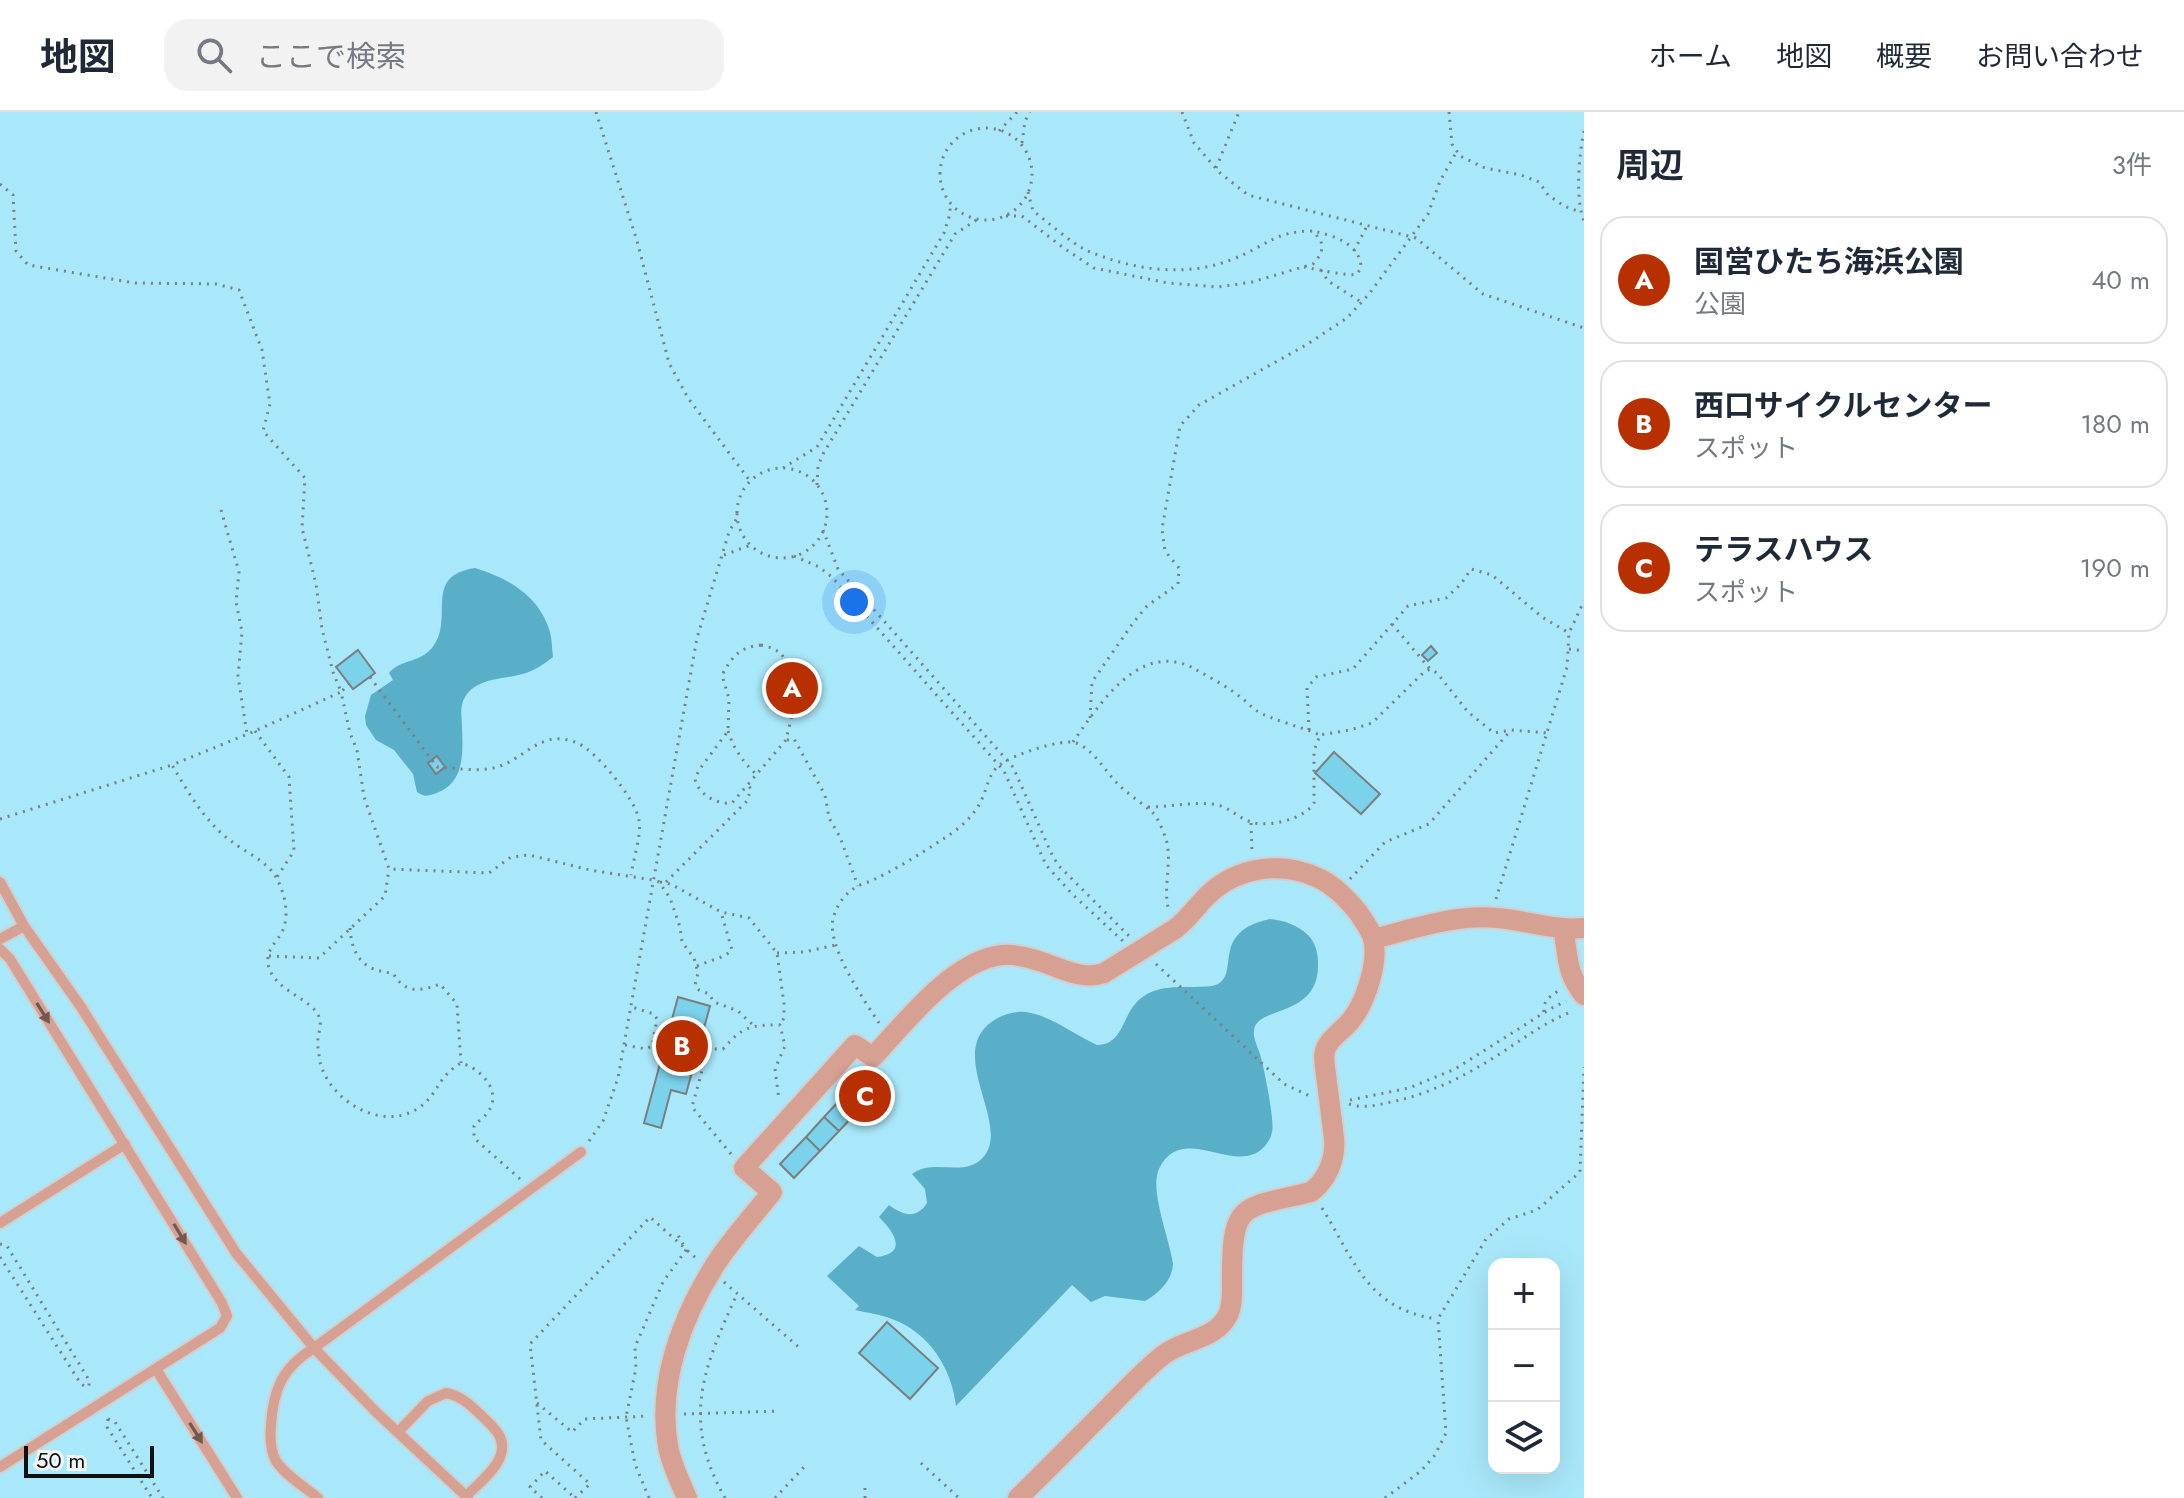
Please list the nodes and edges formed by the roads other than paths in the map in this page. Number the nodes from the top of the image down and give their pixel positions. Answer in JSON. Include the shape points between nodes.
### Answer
{"nodes":[{"id":1,"x":0,"y":882,"type":"edge"},
{"id":2,"x":24,"y":926,"type":"junction"},
{"id":3,"x":1584,"y":928,"type":"edge"},
{"id":4,"x":1563,"y":929,"type":"junction"},
{"id":5,"x":0,"y":939,"type":"edge"},
{"id":6,"x":1373,"y":939,"type":"junction"},
{"id":7,"x":0,"y":949,"type":"edge"},
{"id":8,"x":1581,"y":999,"type":"edge"},
{"id":9,"x":125,"y":1144,"type":"junction"},
{"id":10,"x":581,"y":1152,"type":"road end"},
{"id":11,"x":0,"y":1223,"type":"edge"},
{"id":12,"x":314,"y":1348,"type":"junction"},
{"id":13,"x":156,"y":1369,"type":"junction"},
{"id":14,"x":398,"y":1432,"type":"junction"},
{"id":15,"x":0,"y":1467,"type":"edge"},
{"id":16,"x":467,"y":1497,"type":"edge"},
{"id":17,"x":237,"y":1498,"type":"edge"},
{"id":18,"x":318,"y":1498,"type":"edge"},
{"id":19,"x":687,"y":1498,"type":"edge"},
{"id":20,"x":1018,"y":1498,"type":"edge"}],
"edges":[{"from":1,"to":2,"type":"lane"},
{"from":2,"to":5,"type":"lane"},
{"from":2,"to":12,"type":"lane","via":[[241,1261]]},
{"from":3,"to":4,"type":"street"},
{"from":4,"to":6,"type":"street","via":[[1474,917]]},
{"from":4,"to":8,"type":"street","via":[[1568,969]]},
{"from":6,"to":19,"type":"street","bridge":true,"via":[[1339,891],[1324,880],[1287,868],[1264,868],[1221,883],[1180,926],[1104,973],[1087,976],[1019,956],[990,957],[948,981],[873,1057],[855,1045],[744,1168],[772,1192],[713,1267],[688,1314],[666,1390],[668,1446]]},
{"from":6,"to":20,"type":"street","bridge":true,"via":[[1366,995],[1324,1054],[1335,1149],[1332,1164],[1311,1192],[1259,1203],[1243,1213],[1232,1245],[1229,1314],[1220,1326],[1164,1353]]},
{"from":7,"to":9,"type":"lane","one_way":true},
{"from":9,"to":11,"type":"lane"},
{"from":9,"to":13,"type":"lane","one_way":true,"via":[[226,1311],[220,1328]]},
{"from":10,"to":12,"type":"lane"},
{"from":12,"to":14,"type":"lane"},
{"from":12,"to":18,"type":"lane","via":[[280,1381],[272,1404],[270,1440],[276,1461]]},
{"from":13,"to":15,"type":"lane"},
{"from":13,"to":17,"type":"lane","one_way":true},
{"from":14,"to":16,"type":"lane"},
{"from":14,"to":16,"type":"lane","via":[[428,1401],[446,1393],[476,1410],[501,1439],[501,1455]]}]}
